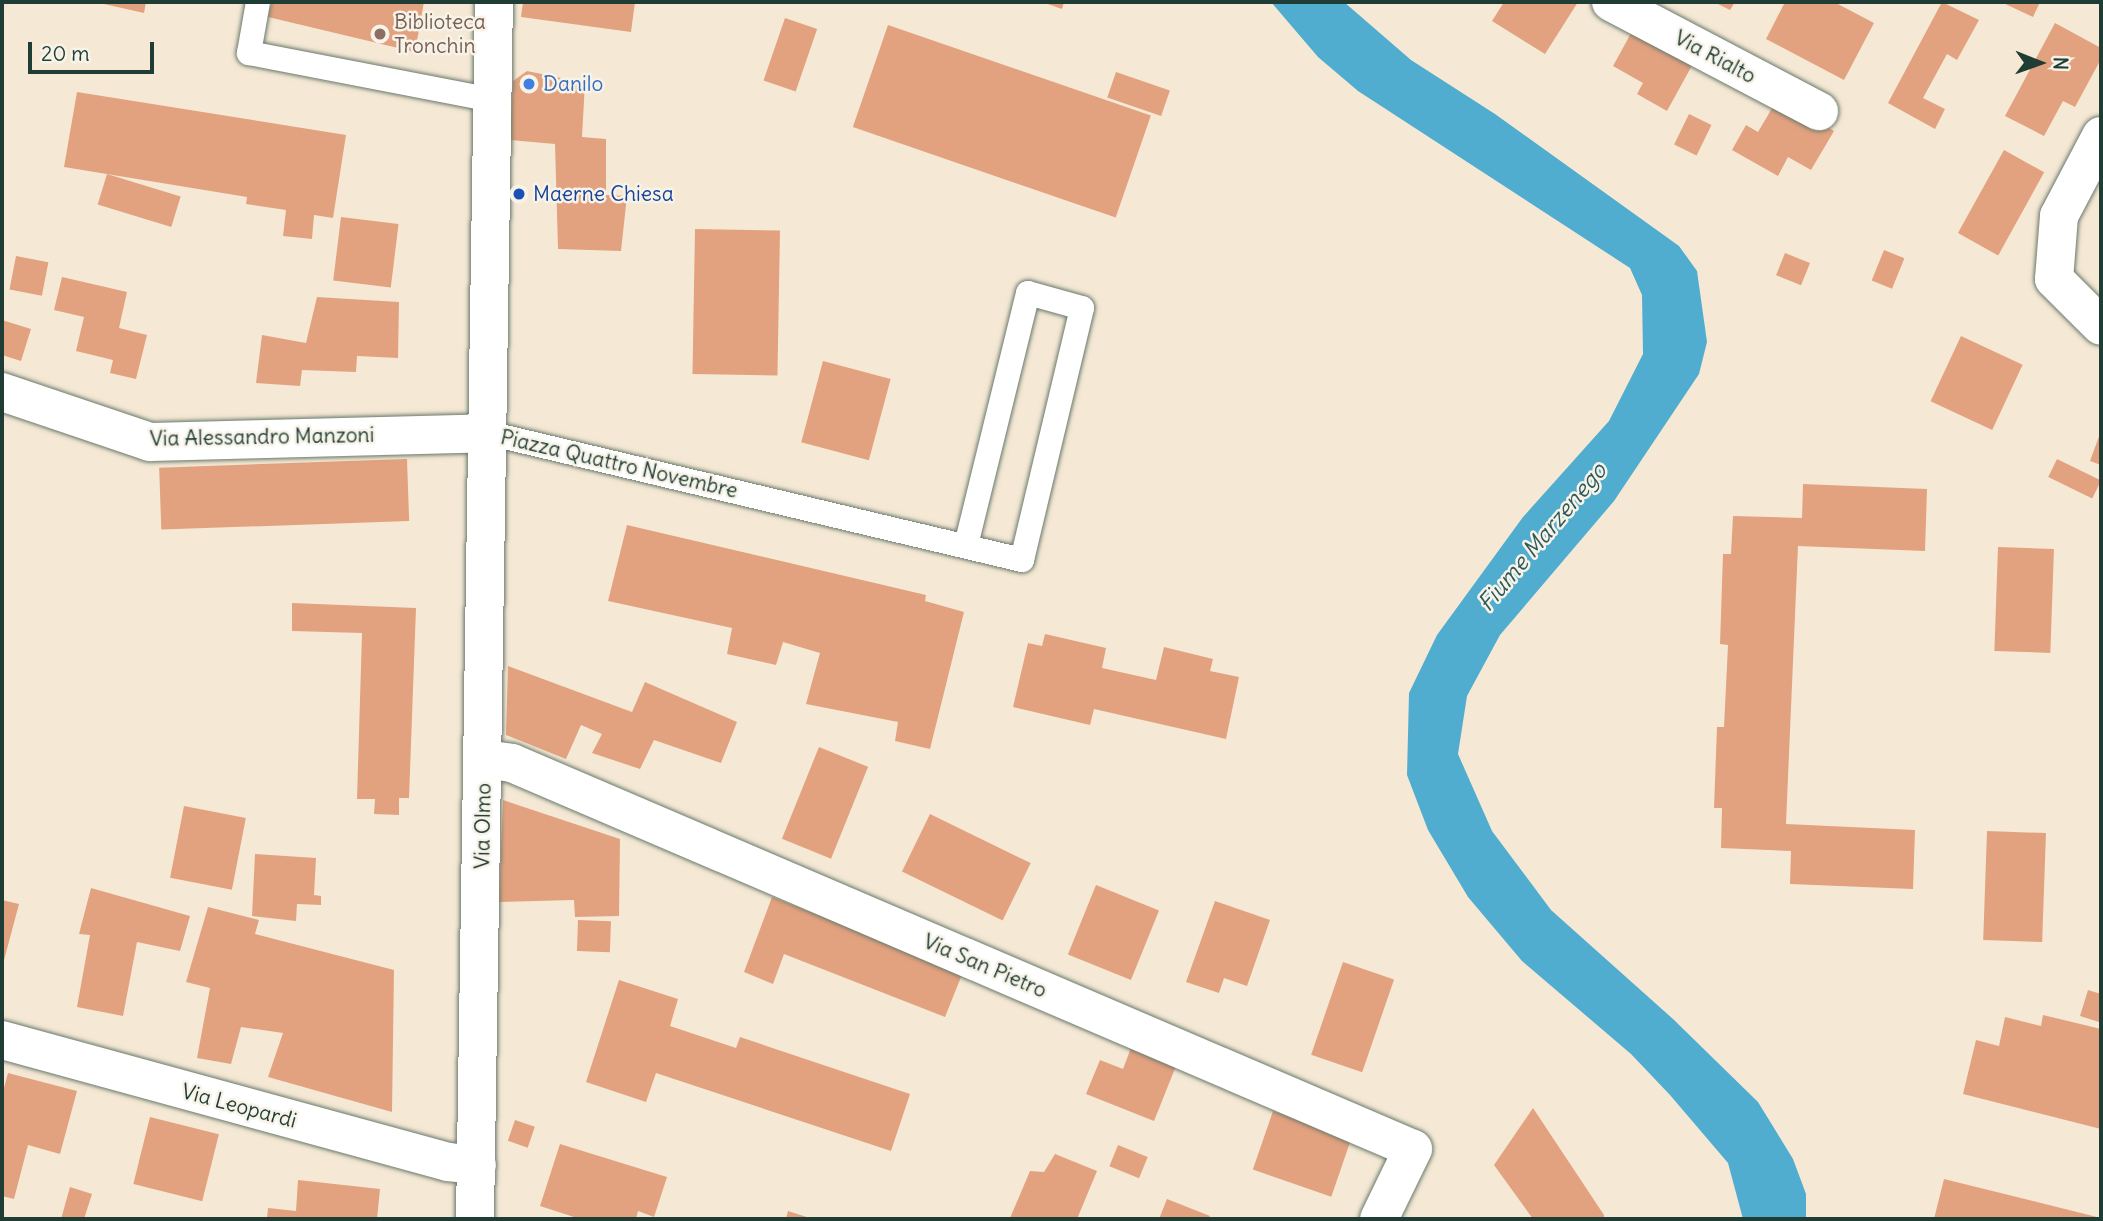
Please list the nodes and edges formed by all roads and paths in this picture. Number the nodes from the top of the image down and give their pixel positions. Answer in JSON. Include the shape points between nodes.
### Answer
{"nodes":[{"id":1,"x":258,"y":2,"type":"edge"},
{"id":2,"x":494,"y":2,"type":"edge"},
{"id":3,"x":1611,"y":2,"type":"edge"},
{"id":4,"x":493,"y":100,"type":"junction"},
{"id":5,"x":1819,"y":111,"type":"dead end"},
{"id":6,"x":2101,"y":136,"type":"edge"},
{"id":7,"x":2101,"y":326,"type":"edge"},
{"id":8,"x":2,"y":392,"type":"edge"},
{"id":9,"x":488,"y":433,"type":"junction"},
{"id":10,"x":965,"y":546,"type":"junction"},
{"id":11,"x":484,"y":759,"type":"junction"},
{"id":12,"x":2,"y":1040,"type":"edge"},
{"id":13,"x":477,"y":1165,"type":"junction"},
{"id":14,"x":475,"y":1219,"type":"edge"},
{"id":15,"x":1379,"y":1219,"type":"edge"}],
"edges":[{"from":1,"to":4,"type":"lane","via":[[249,53]]},
{"from":2,"to":4,"type":"street","name":"Piazza Quattro Novembre"},
{"from":3,"to":5,"type":"street","name":"Via Rialto"},
{"from":4,"to":9,"type":"street","name":"Piazza Quattro Novembre"},
{"from":6,"to":7,"type":"street","via":[[2059,216],[2054,279]]},
{"from":8,"to":9,"type":"street","name":"Via Alessandro Manzoni","via":[[150,442]]},
{"from":9,"to":10,"type":"lane","name":"Piazza Quattro Novembre"},
{"from":9,"to":11,"type":"street","name":"Via Olmo"},
{"from":10,"to":10,"type":"lane","name":"Piazza Quattro Novembre","via":[[1022,560],[1082,308],[1028,293]]},
{"from":11,"to":13,"type":"street","name":"Via Olmo"},
{"from":11,"to":15,"type":"street","name":"Via San Pietro","via":[[525,768],[1413,1149]]},
{"from":12,"to":13,"type":"street","name":"Via Leopardi","via":[[448,1162]]},
{"from":13,"to":14,"type":"street","name":"Via Olmo"}]}
